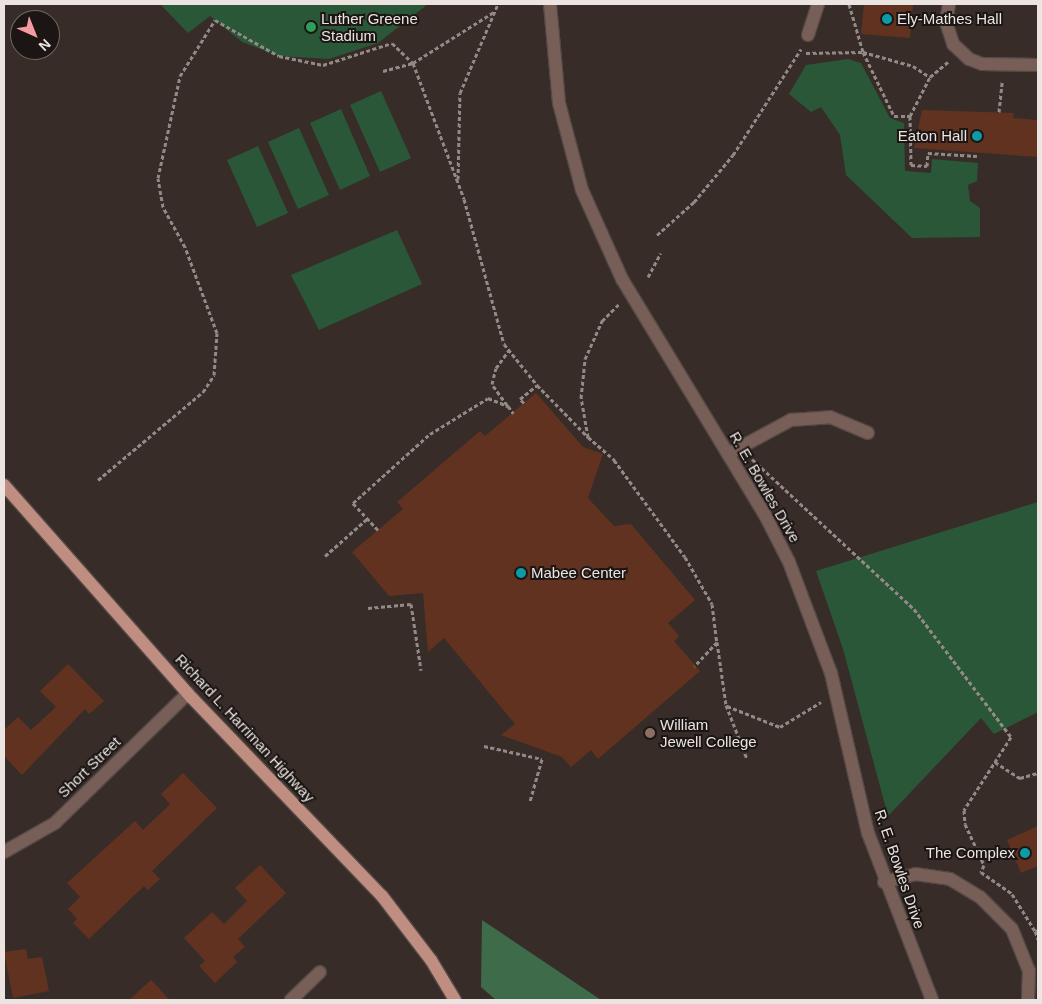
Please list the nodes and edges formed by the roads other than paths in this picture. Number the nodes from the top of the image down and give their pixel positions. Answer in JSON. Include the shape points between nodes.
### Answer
{"nodes":[{"id":1,"x":550,"y":4,"type":"edge"},
{"id":2,"x":818,"y":4,"type":"edge"},
{"id":3,"x":949,"y":4,"type":"edge"},
{"id":4,"x":808,"y":35,"type":"road end"},
{"id":5,"x":1038,"y":65,"type":"edge"},
{"id":6,"x":868,"y":433,"type":"dead end"},
{"id":7,"x":728,"y":454,"type":"junction"},
{"id":8,"x":4,"y":484,"type":"edge"},
{"id":9,"x":188,"y":693,"type":"junction"},
{"id":10,"x":4,"y":852,"type":"edge"},
{"id":11,"x":884,"y":882,"type":"junction"},
{"id":12,"x":320,"y":972,"type":"dead end"},
{"id":13,"x":291,"y":1000,"type":"edge"},
{"id":14,"x":455,"y":1000,"type":"edge"},
{"id":15,"x":932,"y":1000,"type":"edge"},
{"id":16,"x":1028,"y":1000,"type":"edge"}],
"edges":[{"from":1,"to":7,"type":"street","name":"R. E. Bowles Drive","via":[[559,103],[582,190],[622,278]]},
{"from":2,"to":4,"type":"street"},
{"from":3,"to":5,"type":"street","via":[[946,22],[953,44],[960,51],[982,64]]},
{"from":6,"to":7,"type":"street","via":[[830,417],[791,420]]},
{"from":7,"to":11,"type":"street","name":"R. E. Bowles Drive","via":[[765,515],[811,614],[831,673],[866,824]]},
{"from":8,"to":9,"type":"main road","name":"Richard L. Harriman Highway"},
{"from":9,"to":10,"type":"street","name":"Short Street","via":[[55,823]]},
{"from":9,"to":14,"type":"main road","name":"Richard L. Harriman Highway","via":[[382,896],[431,960]]},
{"from":11,"to":15,"type":"street","name":"R. E. Bowles Drive"},
{"from":11,"to":16,"type":"street","via":[[914,874],[950,879],[980,897],[1012,929],[1029,970]]},
{"from":12,"to":13,"type":"street"}]}
